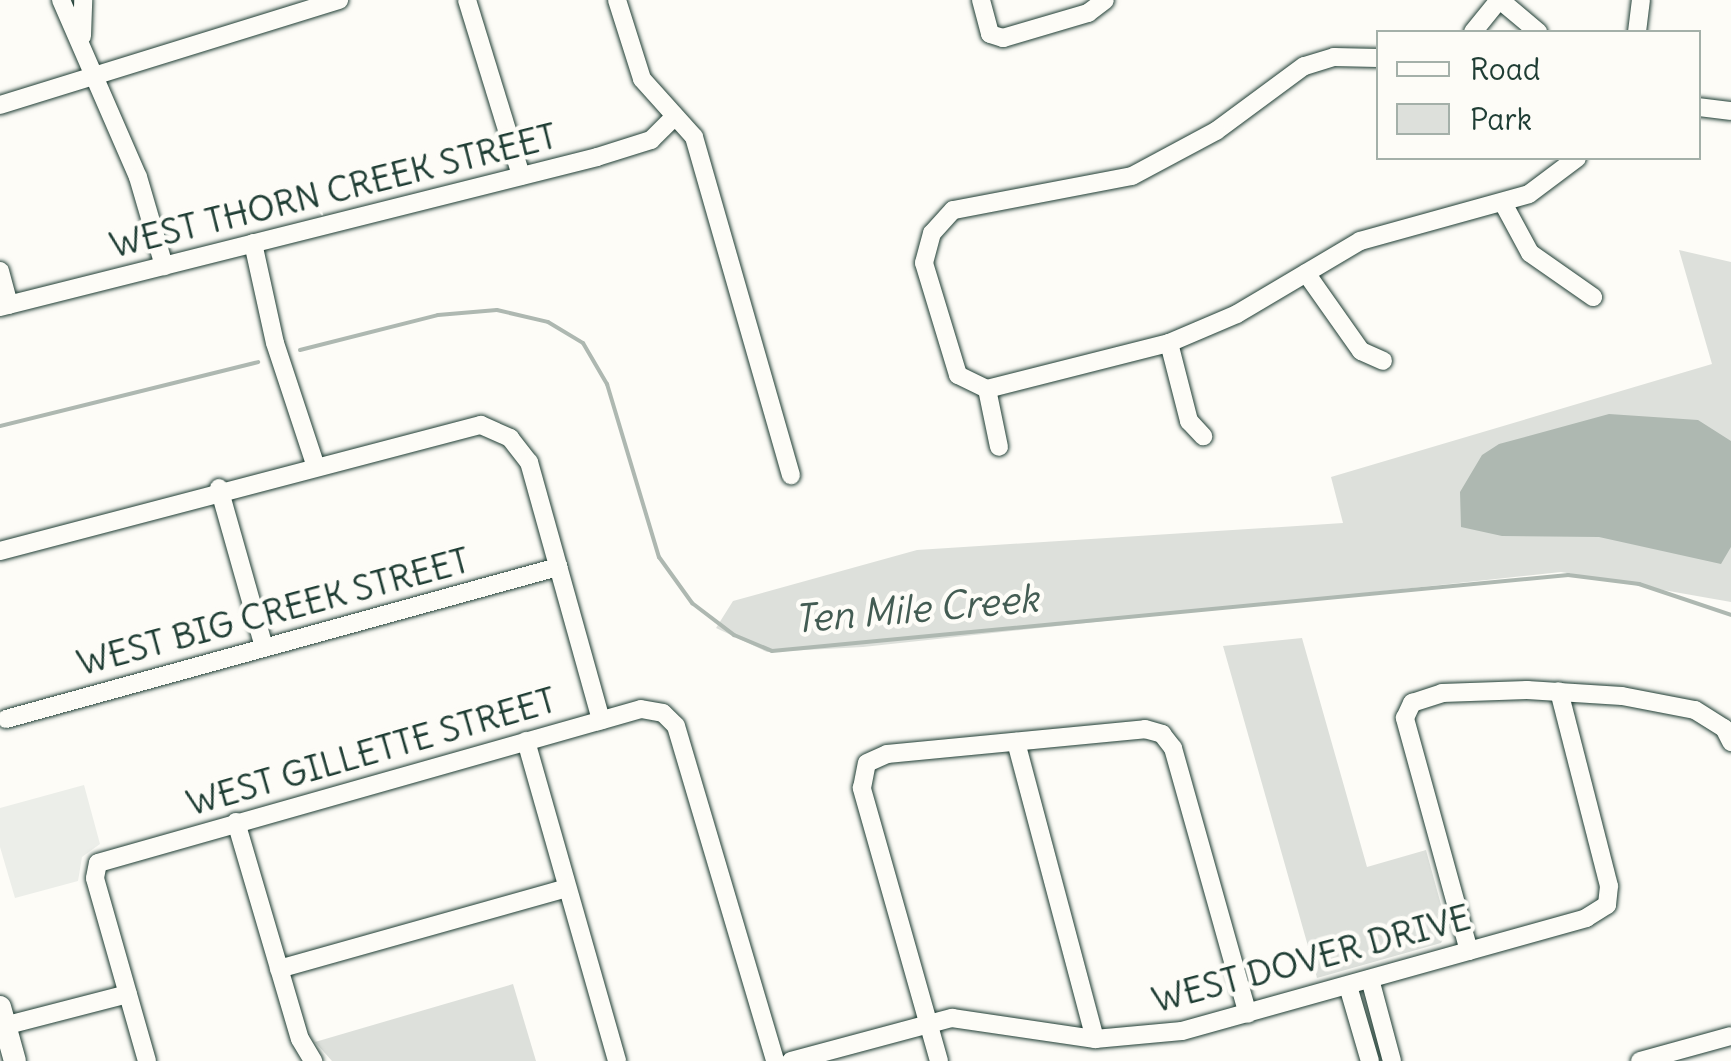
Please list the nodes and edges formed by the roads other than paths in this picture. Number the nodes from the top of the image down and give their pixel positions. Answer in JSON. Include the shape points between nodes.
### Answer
{"nodes":[{"id":1,"x":61,"y":0,"type":"edge"},
{"id":2,"x":83,"y":0,"type":"edge"},
{"id":3,"x":339,"y":0,"type":"edge"},
{"id":4,"x":468,"y":0,"type":"edge"},
{"id":5,"x":617,"y":0,"type":"edge"},
{"id":6,"x":981,"y":0,"type":"edge"},
{"id":7,"x":1104,"y":0,"type":"edge"},
{"id":8,"x":1500,"y":0,"type":"edge"},
{"id":9,"x":1641,"y":0,"type":"edge"},
{"id":10,"x":1475,"y":30,"type":"edge"},
{"id":11,"x":1536,"y":30,"type":"edge"},
{"id":12,"x":1637,"y":30,"type":"edge"},
{"id":13,"x":82,"y":36,"type":"junction"},
{"id":14,"x":1376,"y":58,"type":"edge"},
{"id":15,"x":97,"y":73,"type":"junction"},
{"id":16,"x":0,"y":105,"type":"edge"},
{"id":17,"x":1701,"y":107,"type":"edge"},
{"id":18,"x":1731,"y":111,"type":"edge"},
{"id":19,"x":672,"y":120,"type":"junction"},
{"id":20,"x":1574,"y":160,"type":"edge"},
{"id":21,"x":520,"y":176,"type":"junction"},
{"id":22,"x":1503,"y":203,"type":"junction"},
{"id":23,"x":252,"y":244,"type":"junction"},
{"id":24,"x":164,"y":266,"type":"junction"},
{"id":25,"x":0,"y":271,"type":"edge"},
{"id":26,"x":1306,"y":273,"type":"junction"},
{"id":27,"x":1592,"y":296,"type":"dead end"},
{"id":28,"x":4,"y":306,"type":"edge"},
{"id":29,"x":1169,"y":343,"type":"junction"},
{"id":30,"x":1383,"y":360,"type":"dead end"},
{"id":31,"x":987,"y":389,"type":"junction"},
{"id":32,"x":1204,"y":436,"type":"dead end"},
{"id":33,"x":998,"y":448,"type":"dead end"},
{"id":34,"x":315,"y":464,"type":"junction"},
{"id":35,"x":790,"y":475,"type":"dead end"},
{"id":36,"x":220,"y":488,"type":"junction"},
{"id":37,"x":0,"y":551,"type":"edge"},
{"id":38,"x":558,"y":567,"type":"junction"},
{"id":39,"x":264,"y":648,"type":"junction"},
{"id":40,"x":1559,"y":691,"type":"junction"},
{"id":41,"x":601,"y":720,"type":"junction"},
{"id":42,"x":2,"y":721,"type":"edge"},
{"id":43,"x":1727,"y":735,"type":"edge"},
{"id":44,"x":526,"y":741,"type":"junction"},
{"id":45,"x":1016,"y":742,"type":"junction"},
{"id":46,"x":236,"y":822,"type":"junction"},
{"id":47,"x":567,"y":888,"type":"junction"},
{"id":48,"x":1469,"y":951,"type":"junction"},
{"id":49,"x":279,"y":969,"type":"junction"},
{"id":50,"x":1370,"y":979,"type":"junction"},
{"id":51,"x":1348,"y":986,"type":"junction"},
{"id":52,"x":128,"y":994,"type":"junction"},
{"id":53,"x":1248,"y":1014,"type":"junction"},
{"id":54,"x":2,"y":1020,"type":"edge"},
{"id":55,"x":929,"y":1024,"type":"junction"},
{"id":56,"x":1731,"y":1036,"type":"edge"},
{"id":57,"x":1095,"y":1039,"type":"junction"},
{"id":58,"x":16,"y":1061,"type":"edge"},
{"id":59,"x":147,"y":1061,"type":"edge"},
{"id":60,"x":312,"y":1061,"type":"edge"},
{"id":61,"x":617,"y":1061,"type":"edge"},
{"id":62,"x":775,"y":1061,"type":"edge"},
{"id":63,"x":791,"y":1061,"type":"edge"},
{"id":64,"x":939,"y":1061,"type":"edge"},
{"id":65,"x":1370,"y":1061,"type":"edge"},
{"id":66,"x":1392,"y":1061,"type":"edge"},
{"id":67,"x":1640,"y":1061,"type":"edge"}],
"edges":[{"from":1,"to":13,"type":"street"},
{"from":2,"to":13,"type":"street"},
{"from":3,"to":15,"type":"street"},
{"from":4,"to":21,"type":"street"},
{"from":5,"to":19,"type":"street","via":[[642,79]]},
{"from":6,"to":7,"type":"street","via":[[990,34],[1003,38],[1071,18]]},
{"from":8,"to":10,"type":"street"},
{"from":8,"to":11,"type":"street"},
{"from":9,"to":12,"type":"street"},
{"from":13,"to":15,"type":"street"},
{"from":14,"to":31,"type":"street","via":[[1334,57],[1304,66],[1216,132],[1132,176],[1052,195],[966,204],[941,220],[926,248],[926,278],[958,375]]},
{"from":15,"to":16,"type":"street"},
{"from":15,"to":24,"type":"street"},
{"from":17,"to":18,"type":"street"},
{"from":19,"to":21,"type":"street","name":"WEST THORN CREEK STREET","via":[[651,140]]},
{"from":19,"to":35,"type":"street","via":[[686,124],[694,137]]},
{"from":20,"to":22,"type":"street","via":[[1542,186]]},
{"from":21,"to":23,"type":"street","name":"WEST THORN CREEK STREET"},
{"from":22,"to":26,"type":"street","via":[[1389,229]]},
{"from":22,"to":27,"type":"street","via":[[1530,253]]},
{"from":23,"to":24,"type":"street","name":"WEST THORN CREEK STREET"},
{"from":23,"to":34,"type":"street"},
{"from":24,"to":28,"type":"street","name":"WEST THORN CREEK STREET"},
{"from":25,"to":28,"type":"street"},
{"from":26,"to":29,"type":"street","via":[[1238,314]]},
{"from":26,"to":30,"type":"street","via":[[1361,351]]},
{"from":29,"to":31,"type":"street"},
{"from":29,"to":32,"type":"street","via":[[1189,421]]},
{"from":31,"to":33,"type":"street"},
{"from":34,"to":36,"type":"street"},
{"from":34,"to":38,"type":"street","via":[[465,426],[499,432],[529,462]]},
{"from":36,"to":37,"type":"street"},
{"from":36,"to":39,"type":"street"},
{"from":38,"to":39,"type":"street","name":"WEST BIG CREEK STREET"},
{"from":38,"to":41,"type":"street"},
{"from":39,"to":42,"type":"street","name":"WEST BIG CREEK STREET"},
{"from":40,"to":43,"type":"street","via":[[1696,710]]},
{"from":40,"to":48,"type":"street","name":"WEST DOVER DRIVE","via":[[1609,886],[1607,905],[1586,918]]},
{"from":40,"to":48,"type":"street","via":[[1442,693],[1412,703],[1405,718]]},
{"from":41,"to":44,"type":"street","name":"WEST GILLETTE STREET"},
{"from":41,"to":62,"type":"street","name":"WEST GILLETTE STREET","via":[[641,709],[663,713],[676,726]]},
{"from":44,"to":46,"type":"street","name":"WEST GILLETTE STREET"},
{"from":44,"to":47,"type":"street"},
{"from":45,"to":53,"type":"street","via":[[1144,728],[1162,734],[1173,748]]},
{"from":45,"to":55,"type":"street","via":[[887,754],[867,762],[862,788]]},
{"from":45,"to":57,"type":"street"},
{"from":46,"to":49,"type":"street"},
{"from":46,"to":52,"type":"street","name":"WEST GILLETTE STREET","via":[[98,863],[95,878]]},
{"from":47,"to":49,"type":"street"},
{"from":47,"to":61,"type":"street"},
{"from":48,"to":50,"type":"street","name":"WEST DOVER DRIVE"},
{"from":49,"to":60,"type":"street"},
{"from":50,"to":51,"type":"street","name":"WEST DOVER DRIVE"},
{"from":50,"to":66,"type":"street"},
{"from":51,"to":53,"type":"street","name":"WEST DOVER DRIVE"},
{"from":51,"to":65,"type":"street"},
{"from":52,"to":54,"type":"street"},
{"from":52,"to":59,"type":"street"},
{"from":53,"to":57,"type":"street","name":"WEST DOVER DRIVE","via":[[1182,1031]]},
{"from":54,"to":58,"type":"main road"},
{"from":55,"to":57,"type":"street","name":"WEST DOVER DRIVE","via":[[970,1020]]},
{"from":55,"to":63,"type":"street","name":"WEST DOVER DRIVE"},
{"from":55,"to":64,"type":"street"},
{"from":56,"to":67,"type":"street"}]}
